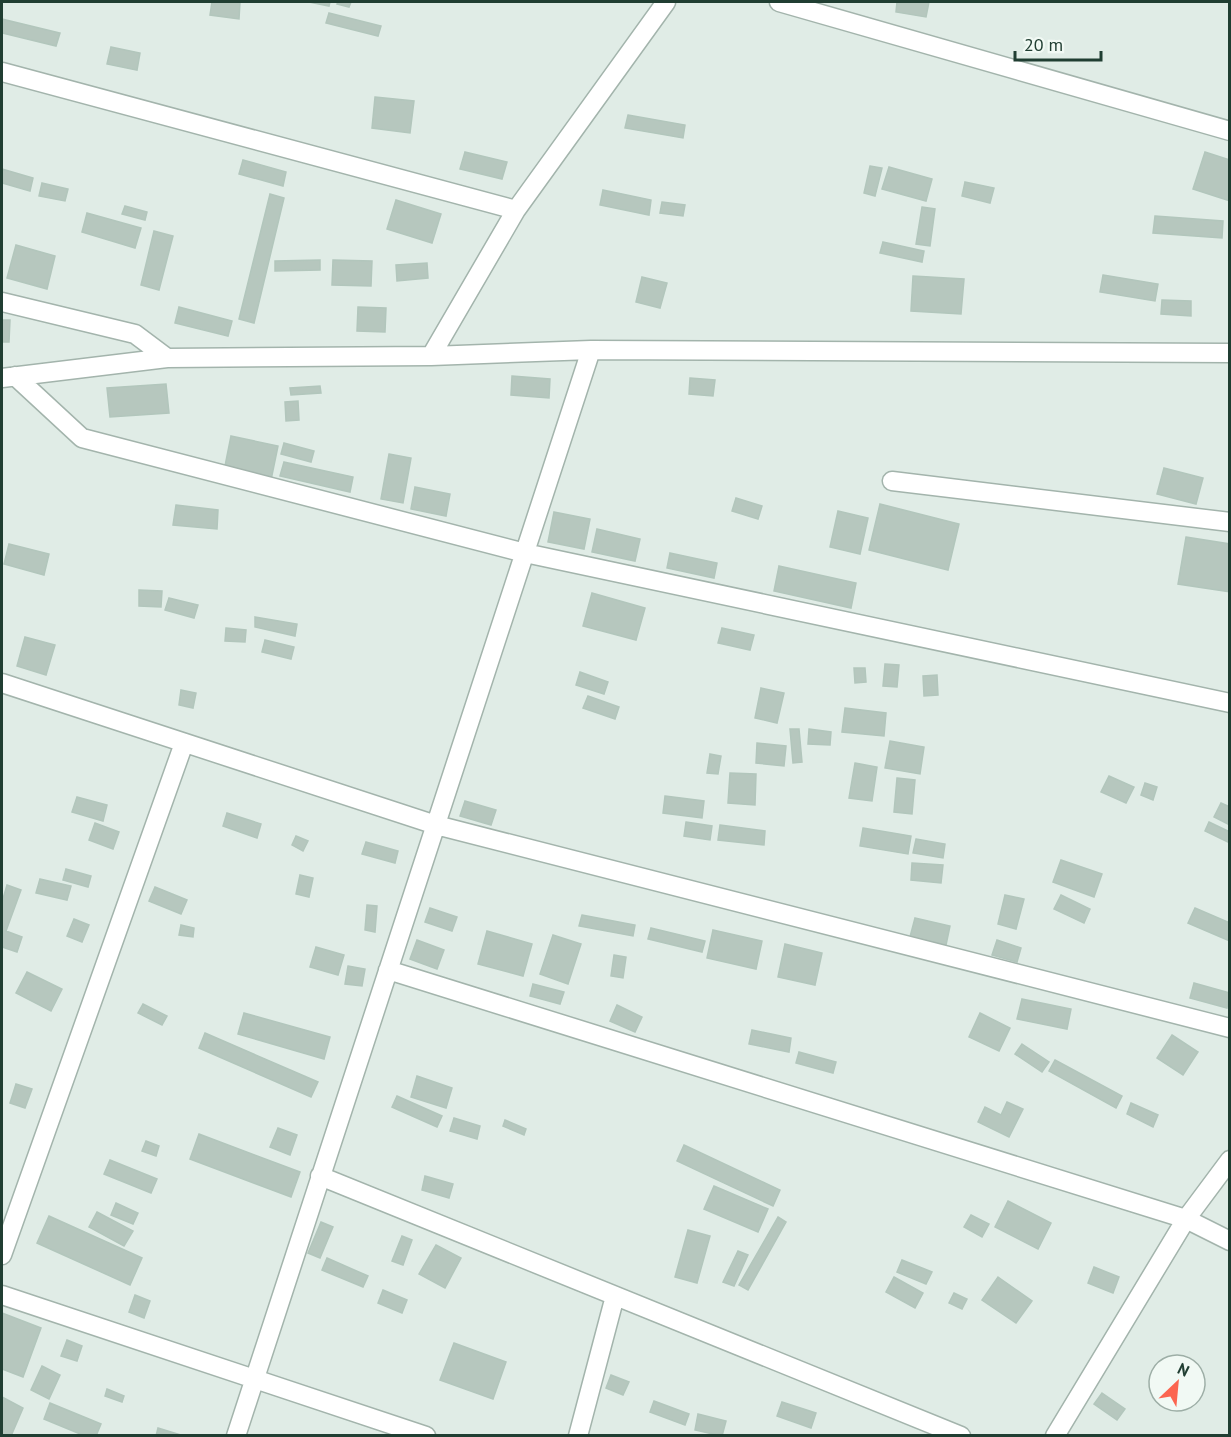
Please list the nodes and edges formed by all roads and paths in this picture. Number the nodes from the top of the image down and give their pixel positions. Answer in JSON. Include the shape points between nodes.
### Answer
{"nodes":[{"id":1,"x":666,"y":2,"type":"edge"},
{"id":2,"x":779,"y":2,"type":"edge"},
{"id":3,"x":2,"y":72,"type":"edge"},
{"id":4,"x":1230,"y":131,"type":"edge"},
{"id":5,"x":516,"y":210,"type":"junction"},
{"id":6,"x":2,"y":302,"type":"edge"},
{"id":7,"x":591,"y":350,"type":"junction"},
{"id":8,"x":1230,"y":352,"type":"edge"},
{"id":9,"x":431,"y":356,"type":"junction"},
{"id":10,"x":167,"y":358,"type":"junction"},
{"id":11,"x":8,"y":377,"type":"edge"},
{"id":12,"x":892,"y":481,"type":"dead end"},
{"id":13,"x":1230,"y":522,"type":"edge"},
{"id":14,"x":525,"y":553,"type":"junction"},
{"id":15,"x":2,"y":683,"type":"edge"},
{"id":16,"x":1230,"y":703,"type":"edge"},
{"id":17,"x":184,"y":742,"type":"junction"},
{"id":18,"x":436,"y":825,"type":"junction"},
{"id":19,"x":388,"y":970,"type":"junction"},
{"id":20,"x":1230,"y":1028,"type":"edge"},
{"id":21,"x":1230,"y":1160,"type":"edge"},
{"id":22,"x":320,"y":1176,"type":"junction"},
{"id":23,"x":1186,"y":1219,"type":"junction"},
{"id":24,"x":1230,"y":1241,"type":"edge"},
{"id":25,"x":2,"y":1255,"type":"edge"},
{"id":26,"x":2,"y":1295,"type":"edge"},
{"id":27,"x":615,"y":1296,"type":"junction"},
{"id":28,"x":254,"y":1379,"type":"junction"},
{"id":29,"x":236,"y":1436,"type":"edge"},
{"id":30,"x":426,"y":1436,"type":"edge"},
{"id":31,"x":578,"y":1436,"type":"edge"},
{"id":32,"x":961,"y":1436,"type":"edge"},
{"id":33,"x":1055,"y":1436,"type":"edge"}],
"edges":[{"from":1,"to":5,"type":"street"},
{"from":2,"to":4,"type":"street"},
{"from":3,"to":5,"type":"street"},
{"from":5,"to":9,"type":"street"},
{"from":6,"to":10,"type":"street","via":[[135,334]]},
{"from":7,"to":8,"type":"street"},
{"from":7,"to":9,"type":"street"},
{"from":7,"to":14,"type":"street"},
{"from":9,"to":10,"type":"street"},
{"from":10,"to":11,"type":"street"},
{"from":11,"to":14,"type":"street","via":[[82,438]]},
{"from":12,"to":13,"type":"street"},
{"from":14,"to":16,"type":"street"},
{"from":14,"to":18,"type":"street"},
{"from":15,"to":17,"type":"street"},
{"from":17,"to":18,"type":"street"},
{"from":17,"to":25,"type":"street"},
{"from":18,"to":19,"type":"street"},
{"from":18,"to":20,"type":"street"},
{"from":19,"to":22,"type":"street"},
{"from":19,"to":23,"type":"street"},
{"from":21,"to":23,"type":"street"},
{"from":22,"to":27,"type":"street"},
{"from":22,"to":28,"type":"street"},
{"from":23,"to":24,"type":"street"},
{"from":23,"to":33,"type":"street"},
{"from":26,"to":28,"type":"street"},
{"from":27,"to":31,"type":"street"},
{"from":27,"to":32,"type":"street"},
{"from":28,"to":29,"type":"street"},
{"from":28,"to":30,"type":"street"}]}
